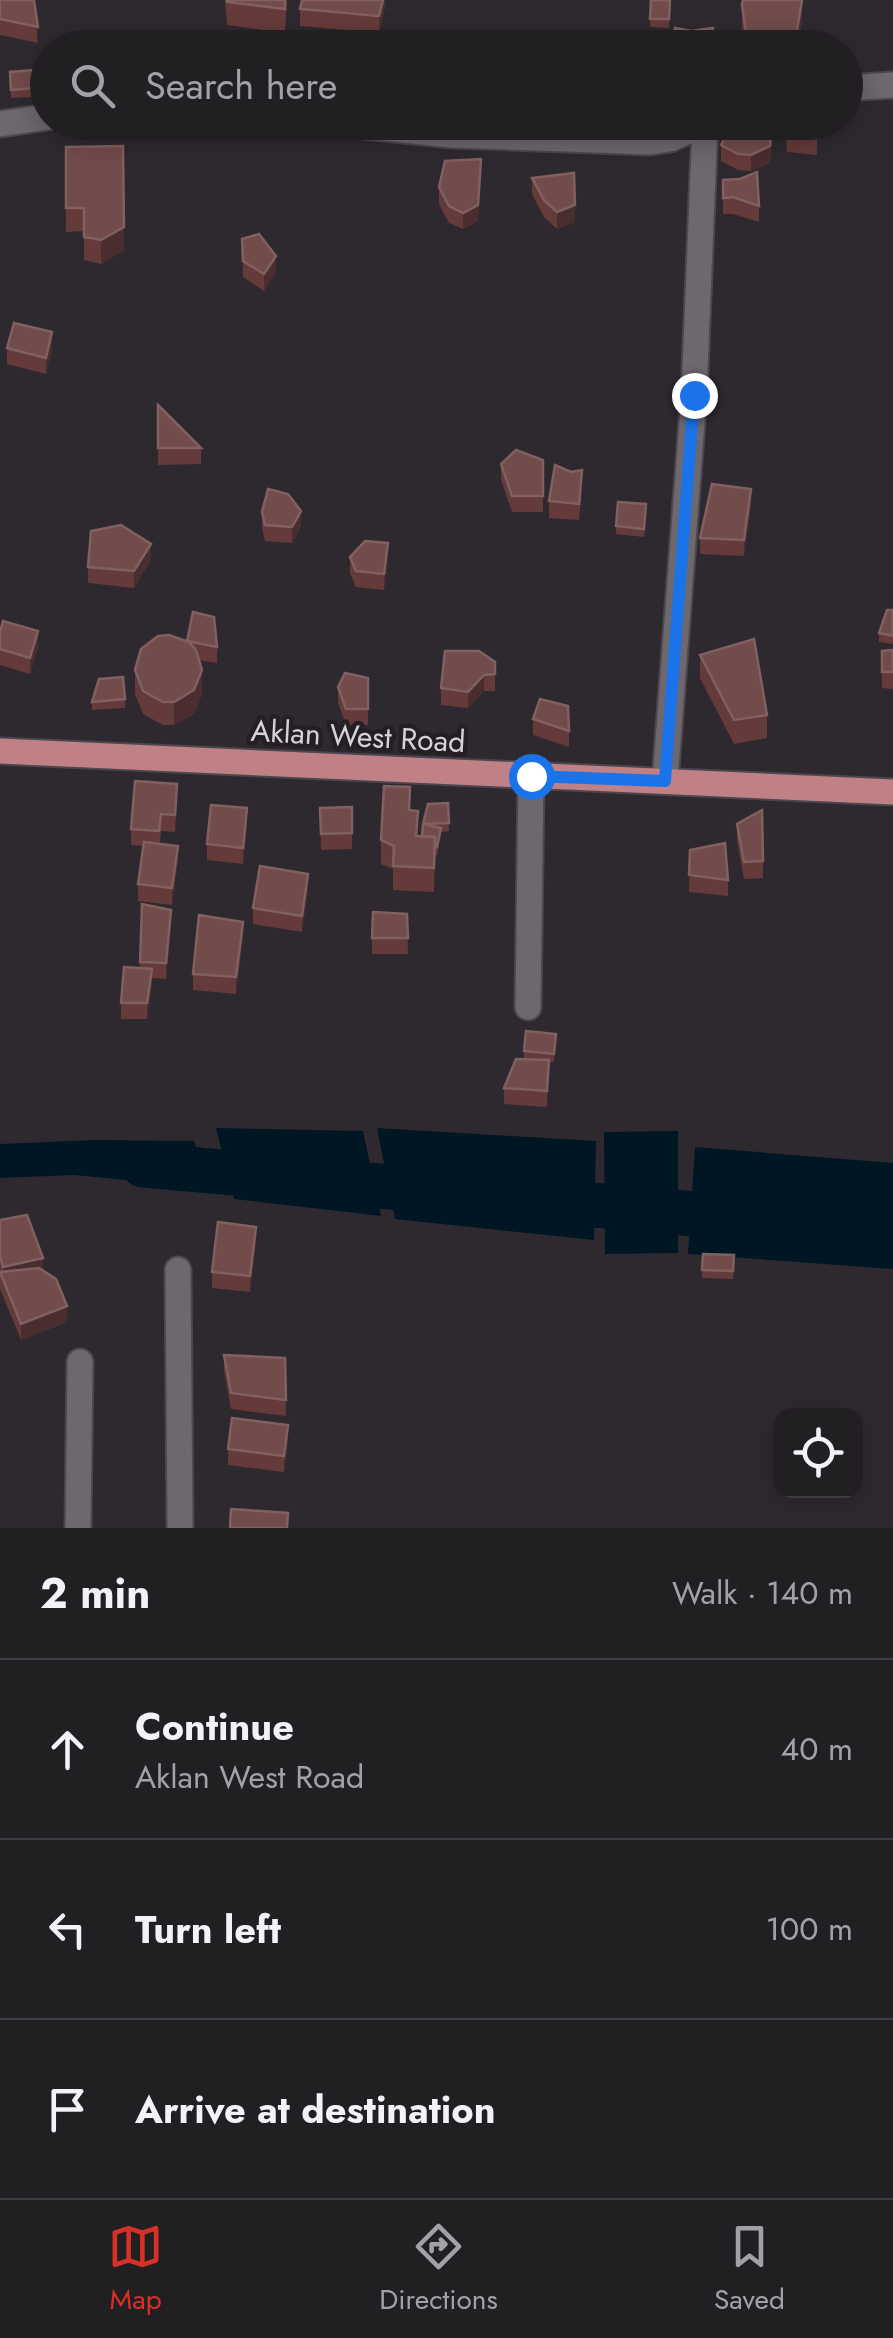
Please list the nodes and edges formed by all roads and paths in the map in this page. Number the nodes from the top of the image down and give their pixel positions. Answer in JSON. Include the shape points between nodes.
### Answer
{"nodes":[{"id":1,"x":893,"y":86,"type":"edge"},
{"id":2,"x":863,"y":87,"type":"edge"},
{"id":3,"x":30,"y":120,"type":"edge"},
{"id":4,"x":0,"y":124,"type":"edge"},
{"id":5,"x":600,"y":140,"type":"edge"},
{"id":6,"x":663,"y":140,"type":"edge"},
{"id":7,"x":705,"y":140,"type":"edge"},
{"id":8,"x":0,"y":751,"type":"edge"},
{"id":9,"x":531,"y":776,"type":"junction"},
{"id":10,"x":665,"y":781,"type":"junction"},
{"id":11,"x":893,"y":792,"type":"edge"},
{"id":12,"x":528,"y":1007,"type":"dead end"},
{"id":13,"x":178,"y":1270,"type":"dead end"},
{"id":14,"x":80,"y":1362,"type":"dead end"},
{"id":15,"x":78,"y":1528,"type":"edge"},
{"id":16,"x":180,"y":1528,"type":"edge"}],
"edges":[{"from":1,"to":2,"type":"street"},
{"from":3,"to":4,"type":"street"},
{"from":5,"to":6,"type":"street"},
{"from":7,"to":10,"type":"street"},
{"from":8,"to":9,"type":"main road","name":"Aklan West Road"},
{"from":9,"to":10,"type":"main road","name":"Aklan West Road"},
{"from":9,"to":12,"type":"street"},
{"from":10,"to":11,"type":"main road","name":"Aklan West Road"},
{"from":13,"to":16,"type":"street"},
{"from":14,"to":15,"type":"street"}]}
